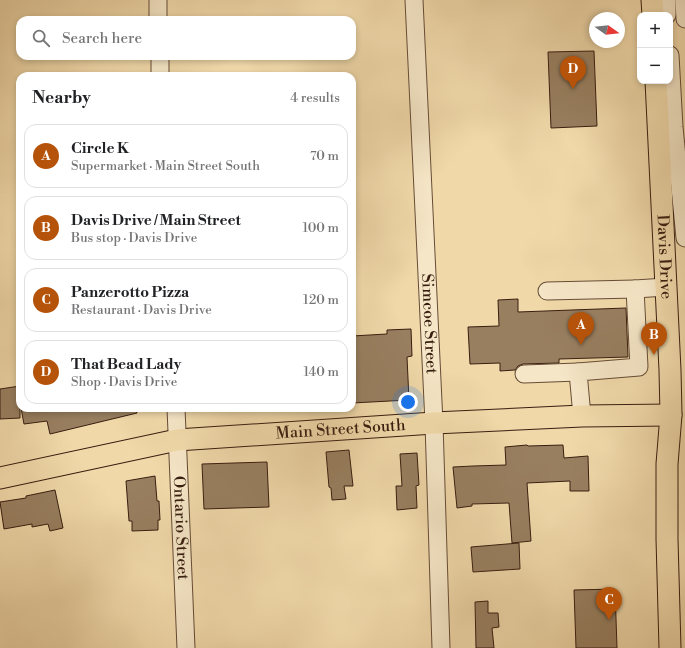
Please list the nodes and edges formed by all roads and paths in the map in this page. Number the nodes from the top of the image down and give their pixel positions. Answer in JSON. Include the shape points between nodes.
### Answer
{"nodes":[{"id":1,"x":158,"y":0,"type":"edge"},
{"id":2,"x":414,"y":0,"type":"edge"},
{"id":3,"x":652,"y":0,"type":"edge"},
{"id":4,"x":666,"y":0,"type":"edge"},
{"id":5,"x":684,"y":0,"type":"edge"},
{"id":6,"x":653,"y":12,"type":"edge"},
{"id":7,"x":668,"y":12,"type":"edge"},
{"id":8,"x":158,"y":16,"type":"edge"},
{"id":9,"x":685,"y":19,"type":"edge"},
{"id":10,"x":160,"y":60,"type":"edge"},
{"id":11,"x":160,"y":72,"type":"edge"},
{"id":12,"x":656,"y":84,"type":"edge"},
{"id":13,"x":672,"y":84,"type":"edge"},
{"id":14,"x":685,"y":238,"type":"edge"},
{"id":15,"x":666,"y":286,"type":"junction"},
{"id":16,"x":635,"y":289,"type":"junction"},
{"id":17,"x":547,"y":291,"type":"dead end"},
{"id":18,"x":578,"y":372,"type":"junction"},
{"id":19,"x":524,"y":374,"type":"dead end"},
{"id":20,"x":176,"y":412,"type":"edge"},
{"id":21,"x":678,"y":415,"type":"edge"},
{"id":22,"x":582,"y":416,"type":"junction"},
{"id":23,"x":434,"y":423,"type":"junction"},
{"id":24,"x":178,"y":440,"type":"junction"},
{"id":25,"x":0,"y":478,"type":"edge"},
{"id":26,"x":186,"y":648,"type":"edge"},
{"id":27,"x":441,"y":648,"type":"edge"},
{"id":28,"x":670,"y":648,"type":"edge"}],
"edges":[{"from":1,"to":8,"type":"street"},
{"from":2,"to":23,"type":"street","name":"Simcoe Street"},
{"from":3,"to":6,"type":"main road"},
{"from":4,"to":7,"type":"street"},
{"from":5,"to":9,"type":"street"},
{"from":10,"to":11,"type":"street"},
{"from":12,"to":15,"type":"main road","name":"Davis Drive"},
{"from":13,"to":14,"type":"street"},
{"from":15,"to":16,"type":"street"},
{"from":15,"to":21,"type":"main road","name":"Davis Drive","via":[[670,370]]},
{"from":16,"to":17,"type":"street"},
{"from":16,"to":18,"type":"street","via":[[639,367]]},
{"from":18,"to":19,"type":"street"},
{"from":18,"to":22,"type":"street"},
{"from":20,"to":24,"type":"street","name":"Ontario Street"},
{"from":21,"to":22,"type":"main road","name":"Main Street South"},
{"from":21,"to":28,"type":"main road","name":"Davis Drive","via":[[667,464]]},
{"from":22,"to":23,"type":"main road","name":"Main Street South"},
{"from":23,"to":24,"type":"main road","name":"Main Street South"},
{"from":23,"to":27,"type":"street","name":"Simcoe Street"},
{"from":24,"to":25,"type":"main road","name":"Main Street South"},
{"from":24,"to":26,"type":"street","name":"Ontario Street"}]}
